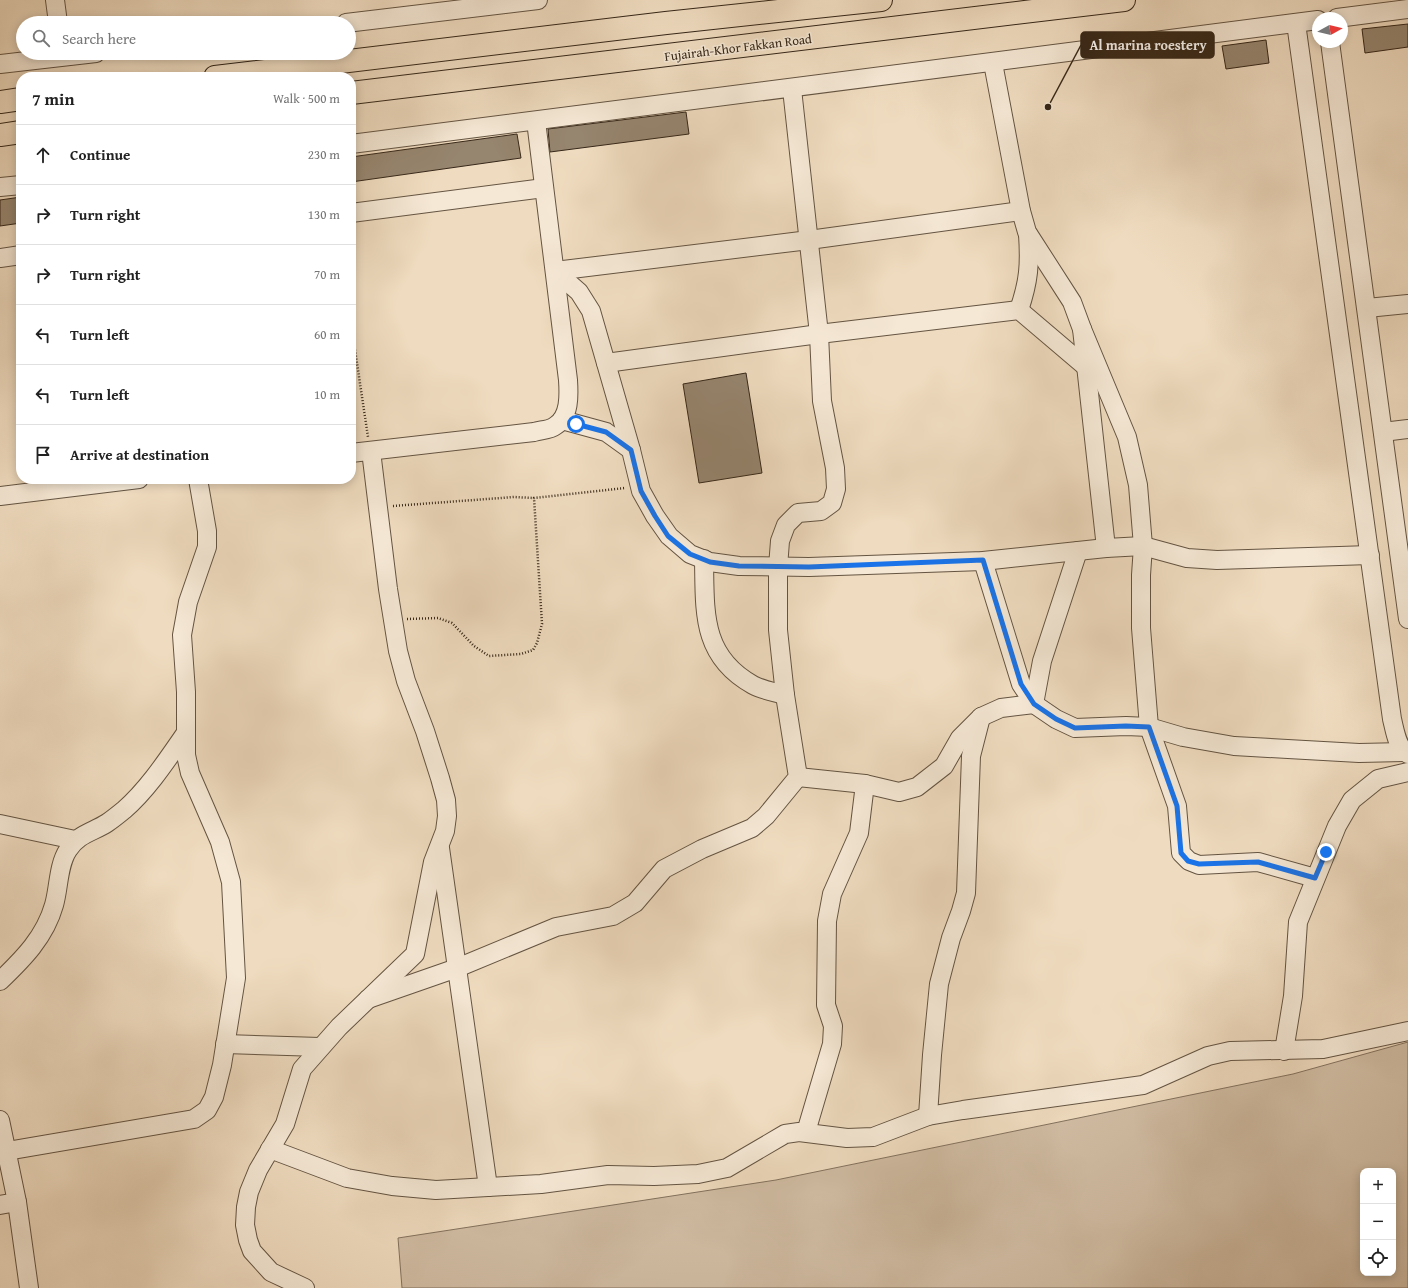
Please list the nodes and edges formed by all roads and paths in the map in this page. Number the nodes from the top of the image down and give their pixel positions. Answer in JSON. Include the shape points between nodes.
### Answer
{"nodes":[{"id":1,"x":55,"y":0,"type":"edge"},
{"id":2,"x":538,"y":0,"type":"edge"},
{"id":3,"x":881,"y":0,"type":"edge"},
{"id":4,"x":1030,"y":0,"type":"edge"},
{"id":5,"x":1124,"y":0,"type":"edge"},
{"id":6,"x":448,"y":5,"type":"edge"},
{"id":7,"x":1408,"y":9,"type":"edge"},
{"id":8,"x":57,"y":16,"type":"edge"},
{"id":9,"x":1348,"y":17,"type":"edge"},
{"id":10,"x":356,"y":21,"type":"edge"},
{"id":11,"x":956,"y":21,"type":"junction"},
{"id":12,"x":1312,"y":21,"type":"edge"},
{"id":13,"x":1296,"y":23,"type":"junction"},
{"id":14,"x":1331,"y":48,"type":"edge"},
{"id":15,"x":28,"y":60,"type":"edge"},
{"id":16,"x":993,"y":63,"type":"junction"},
{"id":17,"x":0,"y":64,"type":"edge"},
{"id":18,"x":258,"y":72,"type":"edge"},
{"id":19,"x":792,"y":89,"type":"junction"},
{"id":20,"x":356,"y":92,"type":"edge"},
{"id":21,"x":16,"y":100,"type":"edge"},
{"id":22,"x":0,"y":102,"type":"edge"},
{"id":23,"x":536,"y":121,"type":"junction"},
{"id":24,"x":16,"y":133,"type":"edge"},
{"id":25,"x":0,"y":135,"type":"edge"},
{"id":26,"x":356,"y":143,"type":"edge"},
{"id":27,"x":16,"y":185,"type":"edge"},
{"id":28,"x":0,"y":187,"type":"edge"},
{"id":29,"x":544,"y":188,"type":"junction"},
{"id":30,"x":1021,"y":211,"type":"junction"},
{"id":31,"x":356,"y":212,"type":"edge"},
{"id":32,"x":1028,"y":232,"type":"junction"},
{"id":33,"x":809,"y":240,"type":"junction"},
{"id":34,"x":16,"y":256,"type":"edge"},
{"id":35,"x":0,"y":258,"type":"edge"},
{"id":36,"x":555,"y":271,"type":"junction"},
{"id":37,"x":1408,"y":304,"type":"edge"},
{"id":38,"x":1367,"y":308,"type":"junction"},
{"id":39,"x":1019,"y":310,"type":"junction"},
{"id":40,"x":1082,"y":329,"type":"junction"},
{"id":41,"x":818,"y":334,"type":"junction"},
{"id":42,"x":356,"y":355,"type":"edge"},
{"id":43,"x":606,"y":363,"type":"junction"},
{"id":44,"x":1086,"y":367,"type":"junction"},
{"id":45,"x":562,"y":420,"type":"junction"},
{"id":46,"x":1408,"y":428,"type":"edge"},
{"id":47,"x":1383,"y":432,"type":"junction"},
{"id":48,"x":631,"y":450,"type":"junction"},
{"id":49,"x":371,"y":451,"type":"junction"},
{"id":50,"x":356,"y":452,"type":"edge"},
{"id":51,"x":98,"y":484,"type":"edge"},
{"id":52,"x":199,"y":484,"type":"edge"},
{"id":53,"x":640,"y":487,"type":"junction"},
{"id":54,"x":0,"y":496,"type":"edge"},
{"id":55,"x":534,"y":498,"type":"junction"},
{"id":56,"x":378,"y":507,"type":"junction"},
{"id":57,"x":1143,"y":546,"type":"junction"},
{"id":58,"x":1106,"y":548,"type":"junction"},
{"id":59,"x":1403,"y":548,"type":"edge"},
{"id":60,"x":1078,"y":551,"type":"junction"},
{"id":61,"x":1370,"y":555,"type":"junction"},
{"id":62,"x":704,"y":559,"type":"junction"},
{"id":63,"x":983,"y":560,"type":"junction"},
{"id":64,"x":778,"y":566,"type":"junction"},
{"id":65,"x":1408,"y":619,"type":"edge"},
{"id":66,"x":393,"y":620,"type":"junction"},
{"id":67,"x":785,"y":695,"type":"junction"},
{"id":68,"x":1034,"y":704,"type":"junction"},
{"id":69,"x":981,"y":717,"type":"junction"},
{"id":70,"x":1149,"y":727,"type":"junction"},
{"id":71,"x":185,"y":734,"type":"junction"},
{"id":72,"x":1406,"y":753,"type":"edge"},
{"id":73,"x":1408,"y":772,"type":"edge"},
{"id":74,"x":798,"y":777,"type":"junction"},
{"id":75,"x":865,"y":784,"type":"junction"},
{"id":76,"x":0,"y":824,"type":"edge"},
{"id":77,"x":75,"y":840,"type":"junction"},
{"id":78,"x":440,"y":845,"type":"junction"},
{"id":79,"x":1315,"y":878,"type":"junction"},
{"id":80,"x":457,"y":968,"type":"junction"},
{"id":81,"x":0,"y":981,"type":"edge"},
{"id":82,"x":368,"y":999,"type":"junction"},
{"id":83,"x":1408,"y":1031,"type":"edge"},
{"id":84,"x":225,"y":1044,"type":"junction"},
{"id":85,"x":320,"y":1047,"type":"junction"},
{"id":86,"x":1284,"y":1051,"type":"junction"},
{"id":87,"x":928,"y":1116,"type":"junction"},
{"id":88,"x":0,"y":1120,"type":"edge"},
{"id":89,"x":806,"y":1132,"type":"junction"},
{"id":90,"x":270,"y":1149,"type":"junction"},
{"id":91,"x":6,"y":1151,"type":"junction"},
{"id":92,"x":488,"y":1187,"type":"junction"},
{"id":93,"x":8,"y":1204,"type":"edge"},
{"id":94,"x":29,"y":1288,"type":"edge"},
{"id":95,"x":305,"y":1288,"type":"edge"}],
"edges":[{"from":1,"to":8,"type":"street"},
{"from":2,"to":6,"type":"street"},
{"from":3,"to":18,"type":"highway"},
{"from":4,"to":11,"type":"highway","via":[[964,10],[960,12]]},
{"from":5,"to":11,"type":"highway","name":"Fujairah-Khor Fakkan Road"},
{"from":6,"to":10,"type":"street"},
{"from":7,"to":9,"type":"street"},
{"from":11,"to":20,"type":"highway","name":"Fujairah-Khor Fakkan Road"},
{"from":12,"to":13,"type":"street"},
{"from":13,"to":16,"type":"street"},
{"from":13,"to":61,"type":"street"},
{"from":14,"to":38,"type":"street"},
{"from":15,"to":17,"type":"street"},
{"from":16,"to":19,"type":"street"},
{"from":16,"to":30,"type":"street"},
{"from":19,"to":23,"type":"street"},
{"from":19,"to":33,"type":"street"},
{"from":21,"to":22,"type":"highway"},
{"from":23,"to":26,"type":"street"},
{"from":23,"to":29,"type":"street"},
{"from":24,"to":25,"type":"highway"},
{"from":27,"to":28,"type":"street"},
{"from":29,"to":31,"type":"street"},
{"from":29,"to":36,"type":"street"},
{"from":30,"to":32,"type":"street"},
{"from":30,"to":33,"type":"street"},
{"from":32,"to":39,"type":"street","via":[[1030,258],[1027,286]]},
{"from":32,"to":40,"type":"street","via":[[1072,302]]},
{"from":33,"to":36,"type":"street"},
{"from":33,"to":41,"type":"street"},
{"from":34,"to":35,"type":"street"},
{"from":36,"to":43,"type":"street","via":[[579,292],[591,311]]},
{"from":36,"to":45,"type":"street","via":[[569,397]]},
{"from":37,"to":38,"type":"street"},
{"from":38,"to":47,"type":"street"},
{"from":39,"to":41,"type":"street"},
{"from":39,"to":44,"type":"street"},
{"from":40,"to":44,"type":"street"},
{"from":40,"to":57,"type":"street","via":[[1127,436],[1138,485]]},
{"from":41,"to":43,"type":"street"},
{"from":41,"to":64,"type":"street","via":[[822,401],[835,468],[836,489],[832,503],[821,511],[798,514],[786,525],[780,541]]},
{"from":42,"to":49,"type":"path"},
{"from":43,"to":48,"type":"street"},
{"from":44,"to":58,"type":"street"},
{"from":45,"to":48,"type":"street","via":[[606,432]]},
{"from":45,"to":49,"type":"street","via":[[555,427],[534,432]]},
{"from":46,"to":47,"type":"street"},
{"from":47,"to":59,"type":"street"},
{"from":48,"to":53,"type":"street"},
{"from":49,"to":50,"type":"street"},
{"from":49,"to":56,"type":"street"},
{"from":51,"to":54,"type":"street"},
{"from":52,"to":71,"type":"street","via":[[208,531],[207,547],[188,602],[182,635],[186,692]]},
{"from":53,"to":55,"type":"path"},
{"from":53,"to":62,"type":"street","via":[[668,536],[690,554]]},
{"from":55,"to":56,"type":"path","via":[[514,497]]},
{"from":55,"to":66,"type":"path","via":[[542,624],[533,650],[521,654],[489,656],[474,646],[452,623],[438,618]]},
{"from":56,"to":66,"type":"street"},
{"from":57,"to":58,"type":"street"},
{"from":57,"to":61,"type":"street","via":[[1188,558],[1217,560]]},
{"from":57,"to":70,"type":"street","via":[[1141,628]]},
{"from":58,"to":60,"type":"street"},
{"from":59,"to":65,"type":"street"},
{"from":60,"to":63,"type":"street"},
{"from":60,"to":68,"type":"street","via":[[1042,661]]},
{"from":61,"to":72,"type":"street","via":[[1392,719],[1397,740]]},
{"from":62,"to":64,"type":"street","via":[[739,566]]},
{"from":62,"to":67,"type":"street","via":[[708,632],[720,657],[733,672],[754,686]]},
{"from":63,"to":64,"type":"street"},
{"from":63,"to":68,"type":"street","via":[[1021,684]]},
{"from":64,"to":67,"type":"street","via":[[778,630]]},
{"from":66,"to":78,"type":"street","via":[[406,681],[425,731],[446,800],[445,831]]},
{"from":67,"to":74,"type":"street"},
{"from":68,"to":69,"type":"street","via":[[1001,708]]},
{"from":68,"to":70,"type":"street","via":[[1075,728]]},
{"from":69,"to":75,"type":"street","via":[[960,738],[944,766],[917,787],[900,792]]},
{"from":69,"to":87,"type":"street","via":[[971,756],[966,893],[939,984]]},
{"from":70,"to":72,"type":"street","via":[[1234,746]]},
{"from":70,"to":79,"type":"street","via":[[1177,806],[1181,853],[1188,861],[1199,864],[1258,862]]},
{"from":71,"to":77,"type":"street","via":[[148,784],[125,808],[107,823]]},
{"from":71,"to":84,"type":"street","via":[[190,773],[220,842],[231,882],[236,978]]},
{"from":73,"to":79,"type":"street","via":[[1378,779],[1352,800],[1337,826]]},
{"from":74,"to":75,"type":"street"},
{"from":74,"to":80,"type":"street","via":[[766,816],[752,828],[702,849],[664,869],[634,903],[614,916],[556,927]]},
{"from":75,"to":89,"type":"street","via":[[859,833],[832,894],[828,914],[826,1005],[833,1026],[832,1044]]},
{"from":76,"to":77,"type":"street"},
{"from":77,"to":81,"type":"street","via":[[63,861],[54,905],[46,928],[32,948]]},
{"from":78,"to":80,"type":"street"},
{"from":78,"to":82,"type":"street","via":[[433,862],[415,954]]},
{"from":79,"to":86,"type":"street","via":[[1298,922],[1293,996]]},
{"from":80,"to":82,"type":"street"},
{"from":80,"to":92,"type":"street"},
{"from":82,"to":85,"type":"street"},
{"from":83,"to":86,"type":"street","via":[[1336,1048]]},
{"from":84,"to":85,"type":"street"},
{"from":84,"to":91,"type":"street","via":[[214,1097],[207,1110],[194,1119]]},
{"from":85,"to":90,"type":"street","via":[[302,1070],[285,1124]]},
{"from":86,"to":87,"type":"street","via":[[1225,1052],[1202,1058],[1143,1085]]},
{"from":87,"to":89,"type":"street","via":[[873,1137],[847,1138]]},
{"from":88,"to":91,"type":"street"},
{"from":89,"to":92,"type":"street","via":[[785,1134],[743,1160],[715,1171],[654,1176],[608,1175],[541,1184]]},
{"from":90,"to":92,"type":"street","via":[[347,1178],[392,1186],[436,1190]]},
{"from":90,"to":95,"type":"street","via":[[249,1192],[245,1226],[248,1240],[256,1258],[271,1272]]},
{"from":91,"to":93,"type":"street"},
{"from":93,"to":94,"type":"street"}]}
